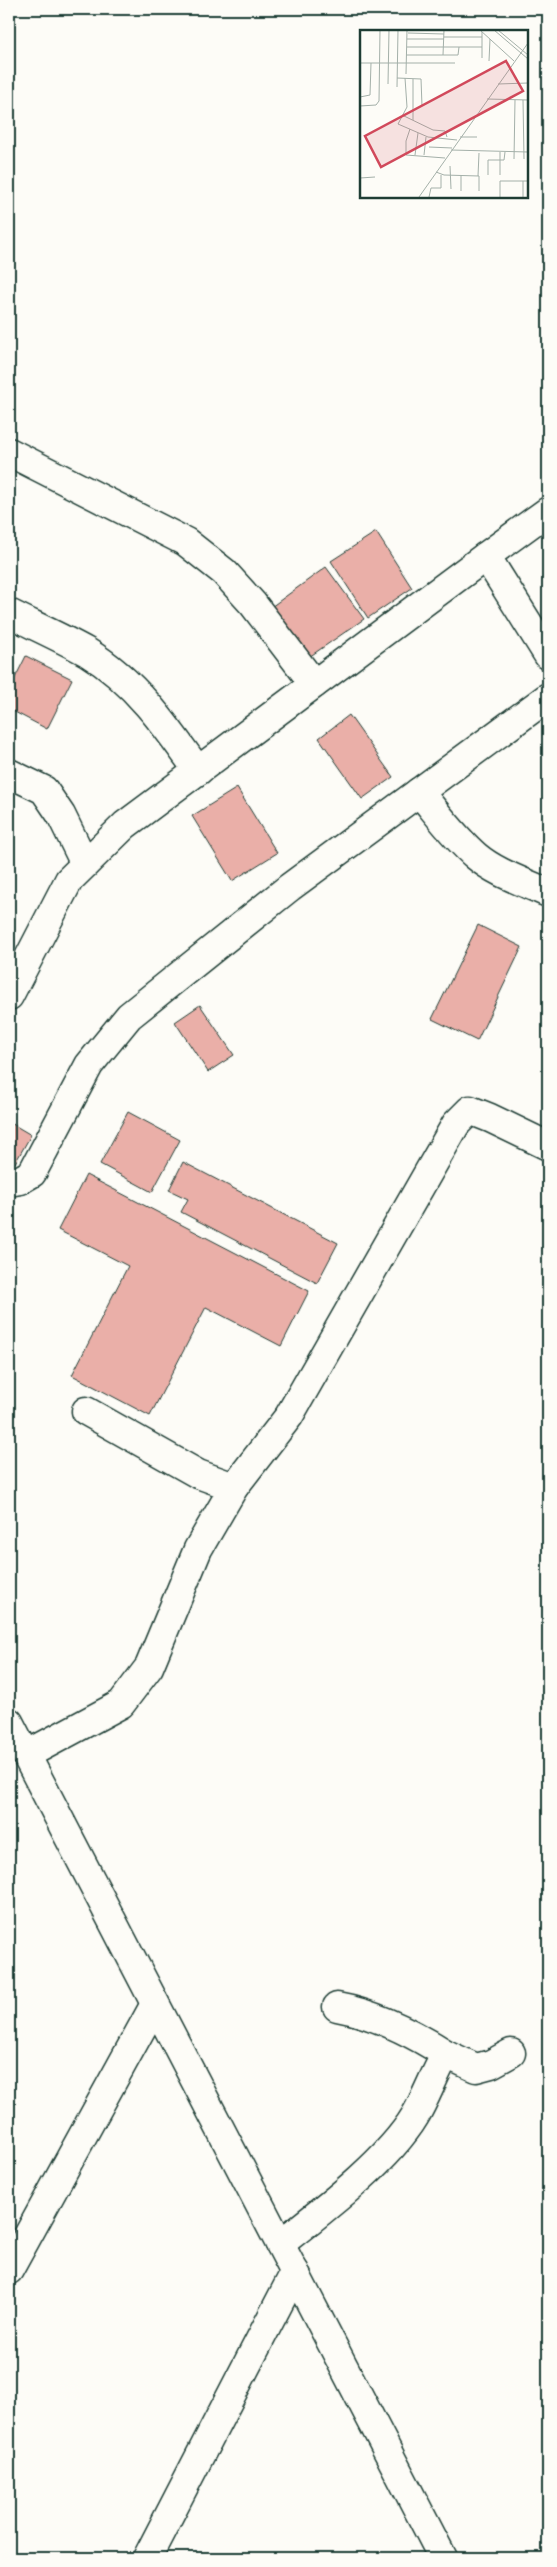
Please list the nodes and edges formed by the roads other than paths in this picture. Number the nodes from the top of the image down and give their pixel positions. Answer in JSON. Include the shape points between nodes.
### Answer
{"nodes":[{"id":1,"x":9,"y":452,"type":"edge"},
{"id":2,"x":548,"y":511,"type":"edge"},
{"id":3,"x":486,"y":556,"type":"junction"},
{"id":4,"x":9,"y":613,"type":"edge"},
{"id":5,"x":548,"y":656,"type":"edge"},
{"id":6,"x":314,"y":684,"type":"junction"},
{"id":7,"x":548,"y":697,"type":"edge"},
{"id":8,"x":198,"y":771,"type":"junction"},
{"id":9,"x":9,"y":772,"type":"edge"},
{"id":10,"x":418,"y":792,"type":"junction"},
{"id":11,"x":85,"y":864,"type":"junction"},
{"id":12,"x":548,"y":893,"type":"edge"},
{"id":13,"x":9,"y":996,"type":"edge"},
{"id":14,"x":548,"y":1146,"type":"edge"},
{"id":15,"x":9,"y":1182,"type":"edge"},
{"id":16,"x":86,"y":1411,"type":"dead end"},
{"id":17,"x":234,"y":1487,"type":"junction"},
{"id":18,"x":9,"y":1722,"type":"edge"},
{"id":19,"x":26,"y":1755,"type":"junction"},
{"id":20,"x":155,"y":2004,"type":"junction"},
{"id":21,"x":337,"y":2007,"type":"dead end"},
{"id":22,"x":511,"y":2053,"type":"dead end"},
{"id":23,"x":446,"y":2054,"type":"junction"},
{"id":24,"x":280,"y":2244,"type":"junction"},
{"id":25,"x":9,"y":2270,"type":"edge"},
{"id":26,"x":295,"y":2272,"type":"junction"},
{"id":27,"x":147,"y":2558,"type":"edge"},
{"id":28,"x":443,"y":2558,"type":"edge"}],
"edges":[{"from":1,"to":6,"type":"street","via":[[186,542],[224,572],[253,604]]},
{"from":2,"to":3,"type":"street"},
{"from":3,"to":5,"type":"street"},
{"from":3,"to":6,"type":"street"},
{"from":4,"to":8,"type":"street","via":[[88,653],[126,683],[158,714]]},
{"from":6,"to":8,"type":"street"},
{"from":7,"to":10,"type":"street"},
{"from":8,"to":11,"type":"street","via":[[125,826]]},
{"from":9,"to":11,"type":"street","via":[[44,790],[61,814]]},
{"from":10,"to":12,"type":"street","via":[[477,857]]},
{"from":10,"to":15,"type":"street","via":[[290,887],[129,1016],[89,1065],[32,1173]]},
{"from":11,"to":13,"type":"street","via":[[69,880]]},
{"from":14,"to":17,"type":"street","via":[[470,1110],[456,1124],[289,1416]]},
{"from":16,"to":17,"type":"street","via":[[198,1474]]},
{"from":17,"to":19,"type":"street","via":[[198,1549],[149,1667],[121,1704]]},
{"from":18,"to":19,"type":"street"},
{"from":19,"to":20,"type":"street"},
{"from":20,"to":24,"type":"street"},
{"from":20,"to":25,"type":"street"},
{"from":21,"to":23,"type":"street","via":[[355,2010],[415,2034]]},
{"from":22,"to":23,"type":"street","via":[[476,2068]]},
{"from":23,"to":24,"type":"street","via":[[414,2117],[390,2148],[331,2204]]},
{"from":24,"to":26,"type":"street"},
{"from":26,"to":27,"type":"street"},
{"from":26,"to":28,"type":"street"}]}
